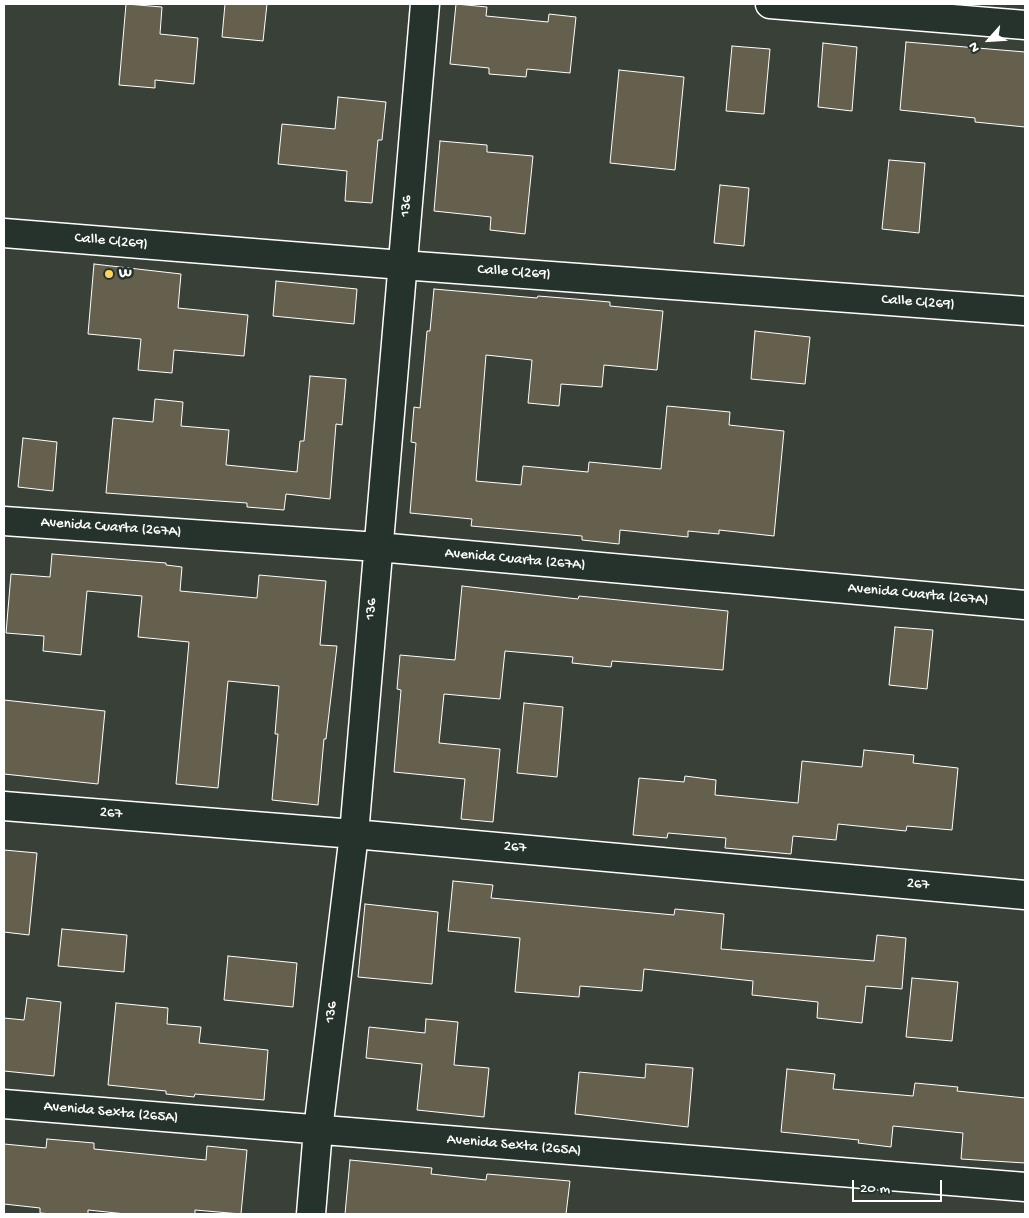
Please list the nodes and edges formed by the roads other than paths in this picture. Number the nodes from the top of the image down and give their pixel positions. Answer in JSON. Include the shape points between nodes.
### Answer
{"nodes":[{"id":1,"x":425,"y":4,"type":"edge"},
{"id":2,"x":770,"y":4,"type":"edge"},
{"id":3,"x":1025,"y":25,"type":"edge"},
{"id":4,"x":4,"y":233,"type":"edge"},
{"id":5,"x":402,"y":265,"type":"junction"},
{"id":6,"x":1025,"y":311,"type":"edge"},
{"id":7,"x":4,"y":521,"type":"edge"},
{"id":8,"x":378,"y":547,"type":"junction"},
{"id":9,"x":1025,"y":605,"type":"edge"},
{"id":10,"x":4,"y":806,"type":"edge"},
{"id":11,"x":354,"y":834,"type":"junction"},
{"id":12,"x":1025,"y":895,"type":"edge"},
{"id":13,"x":4,"y":1104,"type":"edge"},
{"id":14,"x":318,"y":1130,"type":"junction"},
{"id":15,"x":1025,"y":1187,"type":"edge"},
{"id":16,"x":311,"y":1214,"type":"edge"}],
"edges":[{"from":1,"to":5,"type":"street","name":"136"},
{"from":2,"to":3,"type":"street"},
{"from":4,"to":5,"type":"street","name":"Calle C(269)"},
{"from":5,"to":6,"type":"street","name":"Calle C(269)"},
{"from":5,"to":8,"type":"street","name":"136"},
{"from":7,"to":8,"type":"street","name":"Avenida Cuarta (267A)"},
{"from":8,"to":9,"type":"street","name":"Avenida Cuarta (267A)"},
{"from":8,"to":11,"type":"street","name":"136"},
{"from":10,"to":11,"type":"street","name":"267"},
{"from":11,"to":12,"type":"street","name":"267"},
{"from":11,"to":14,"type":"street","name":"136"},
{"from":13,"to":14,"type":"street","name":"Avenida Sexta (265A)"},
{"from":14,"to":15,"type":"street","name":"Avenida Sexta (265A)"},
{"from":14,"to":16,"type":"street","name":"136"}]}
